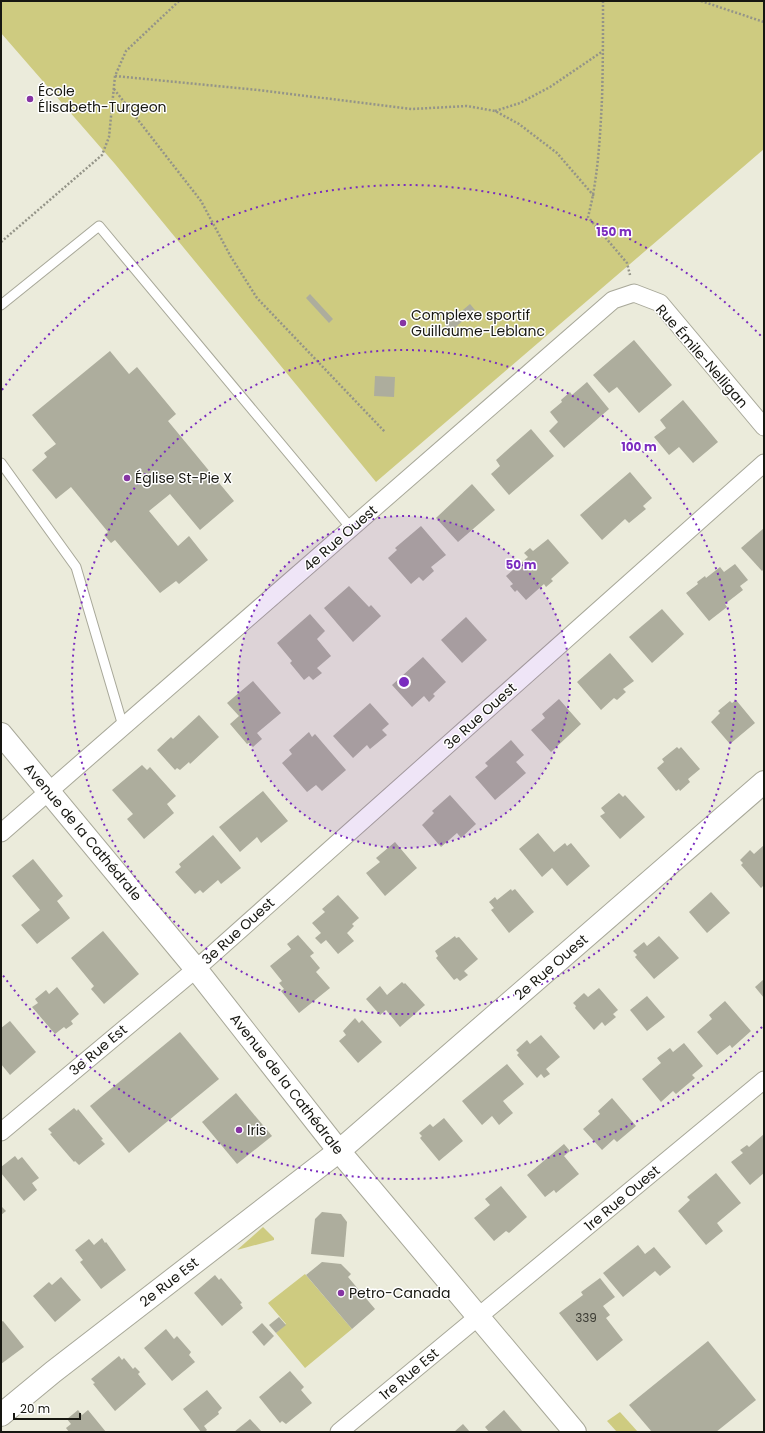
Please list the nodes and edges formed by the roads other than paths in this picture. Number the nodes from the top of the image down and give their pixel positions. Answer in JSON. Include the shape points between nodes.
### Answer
{"nodes":[{"id":1,"x":634,"y":293,"type":"joint"},
{"id":2,"x":1,"y":305,"type":"edge"},
{"id":3,"x":764,"y":427,"type":"edge"},
{"id":4,"x":1,"y":463,"type":"edge"},
{"id":5,"x":764,"y":463,"type":"edge"},
{"id":6,"x":351,"y":528,"type":"junction"},
{"id":7,"x":124,"y":726,"type":"junction"},
{"id":8,"x":1,"y":734,"type":"edge"},
{"id":9,"x":764,"y":782,"type":"edge"},
{"id":10,"x":49,"y":791,"type":"junction"},
{"id":11,"x":1,"y":833,"type":"edge"},
{"id":12,"x":196,"y":969,"type":"junction"},
{"id":13,"x":764,"y":1080,"type":"edge"},
{"id":14,"x":1,"y":1132,"type":"edge"},
{"id":15,"x":339,"y":1151,"type":"junction"},
{"id":16,"x":479,"y":1317,"type":"junction"},
{"id":17,"x":1,"y":1416,"type":"edge"},
{"id":18,"x":339,"y":1432,"type":"edge"},
{"id":19,"x":575,"y":1432,"type":"edge"}],
"edges":[{"from":1,"to":3,"type":"street","name":"Rue Émile-Nelligan","via":[[660,303]]},
{"from":1,"to":6,"type":"street","name":"4e Rue Ouest","via":[[613,300]]},
{"from":2,"to":6,"type":"lane","via":[[99,226]]},
{"from":4,"to":7,"type":"lane","via":[[76,567]]},
{"from":5,"to":12,"type":"street","name":"3e Rue Ouest"},
{"from":6,"to":7,"type":"street","name":"4e Rue Ouest"},
{"from":7,"to":10,"type":"street","name":"4e Rue Ouest"},
{"from":8,"to":10,"type":"street","name":"Avenue de la Cathédrale"},
{"from":9,"to":15,"type":"street","name":"2e Rue Ouest"},
{"from":10,"to":11,"type":"street","name":"4e Rue Ouest"},
{"from":10,"to":12,"type":"street","name":"Avenue de la Cathédrale"},
{"from":12,"to":14,"type":"street","name":"3e Rue Est"},
{"from":12,"to":15,"type":"street","name":"Avenue de la Cathédrale"},
{"from":13,"to":16,"type":"street","name":"1re Rue Ouest"},
{"from":15,"to":16,"type":"street","name":"Avenue de la Cathédrale"},
{"from":15,"to":17,"type":"street","name":"2e Rue Est","via":[[53,1372]]},
{"from":16,"to":18,"type":"street","name":"1re Rue Est"},
{"from":16,"to":19,"type":"street","name":"Avenue de la Cathédrale"}]}
